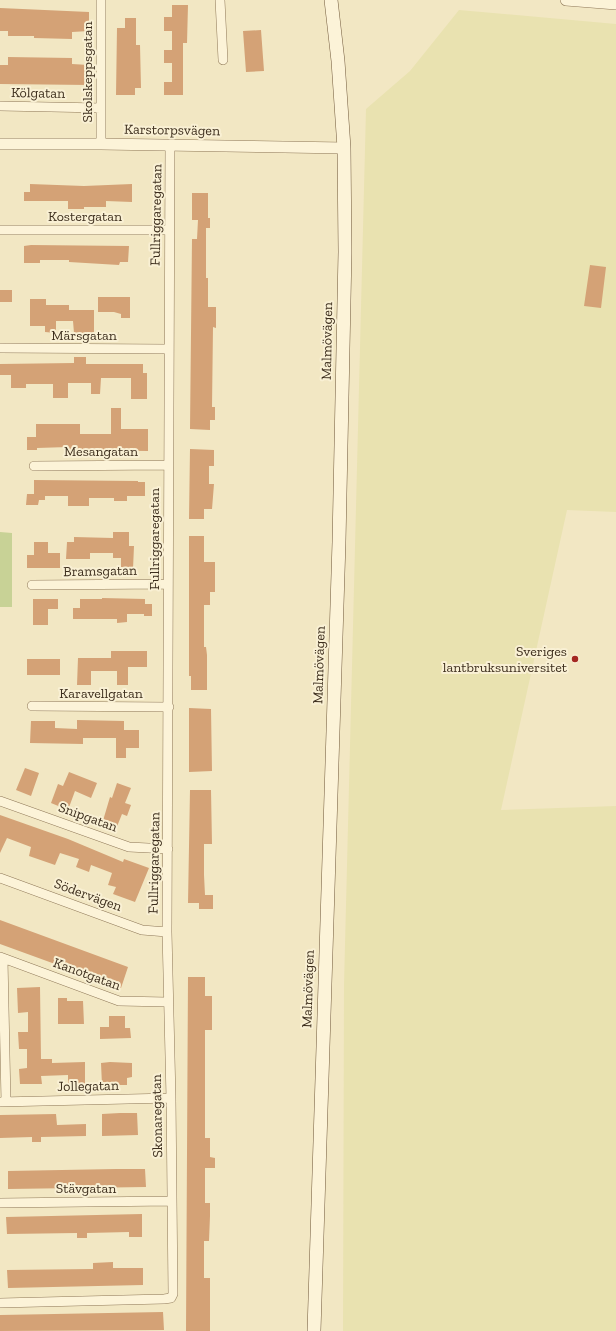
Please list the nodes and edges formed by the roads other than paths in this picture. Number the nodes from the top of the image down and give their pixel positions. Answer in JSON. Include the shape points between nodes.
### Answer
{"nodes":[{"id":1,"x":101,"y":0,"type":"edge"},
{"id":2,"x":220,"y":0,"type":"edge"},
{"id":3,"x":331,"y":0,"type":"edge"},
{"id":4,"x":566,"y":0,"type":"edge"},
{"id":5,"x":616,"y":4,"type":"edge"},
{"id":6,"x":223,"y":60,"type":"dead end"},
{"id":7,"x":0,"y":106,"type":"edge"},
{"id":8,"x":101,"y":108,"type":"junction"},
{"id":9,"x":0,"y":144,"type":"edge"},
{"id":10,"x":101,"y":144,"type":"junction"},
{"id":11,"x":170,"y":145,"type":"junction"},
{"id":12,"x":344,"y":148,"type":"junction"},
{"id":13,"x":0,"y":230,"type":"edge"},
{"id":14,"x":169,"y":230,"type":"junction"},
{"id":15,"x":0,"y":348,"type":"edge"},
{"id":16,"x":168,"y":349,"type":"junction"},
{"id":17,"x":168,"y":465,"type":"junction"},
{"id":18,"x":34,"y":466,"type":"dead end"},
{"id":19,"x":168,"y":584,"type":"junction"},
{"id":20,"x":32,"y":585,"type":"dead end"},
{"id":21,"x":32,"y":706,"type":"dead end"},
{"id":22,"x":169,"y":707,"type":"junction"},
{"id":23,"x":0,"y":801,"type":"edge"},
{"id":24,"x":168,"y":849,"type":"junction"},
{"id":25,"x":0,"y":878,"type":"edge"},
{"id":26,"x":167,"y":932,"type":"junction"},
{"id":27,"x":2,"y":958,"type":"edge"},
{"id":28,"x":167,"y":1002,"type":"junction"},
{"id":29,"x":172,"y":1098,"type":"junction"},
{"id":30,"x":3,"y":1102,"type":"edge"},
{"id":31,"x":172,"y":1201,"type":"junction"},
{"id":32,"x":0,"y":1203,"type":"edge"},
{"id":33,"x":0,"y":1303,"type":"edge"},
{"id":34,"x":314,"y":1331,"type":"edge"}],
"edges":[{"from":1,"to":8,"type":"street","name":"Skolskeppsgatan"},
{"from":2,"to":6,"type":"street"},
{"from":3,"to":12,"type":"main road","name":"Malmövägen"},
{"from":4,"to":5,"type":"street"},
{"from":7,"to":8,"type":"street","name":"Kölgatan"},
{"from":8,"to":10,"type":"street","name":"Skolskeppsgatan"},
{"from":9,"to":10,"type":"street","name":"Karstorpsvägen"},
{"from":10,"to":11,"type":"street","name":"Karstorpsvägen"},
{"from":11,"to":12,"type":"street","name":"Karstorpsvägen"},
{"from":11,"to":14,"type":"street","name":"Fullriggaregatan"},
{"from":12,"to":34,"type":"main road","name":"Malmövägen","via":[[345,252],[339,534]]},
{"from":13,"to":14,"type":"street","name":"Kostergatan"},
{"from":14,"to":16,"type":"street","name":"Fullriggaregatan"},
{"from":15,"to":16,"type":"street","name":"Märsgatan"},
{"from":16,"to":17,"type":"street","name":"Fullriggaregatan"},
{"from":17,"to":18,"type":"street","name":"Mesangatan"},
{"from":17,"to":19,"type":"street","name":"Fullriggaregatan"},
{"from":19,"to":20,"type":"street","name":"Bramsgatan"},
{"from":19,"to":22,"type":"street","name":"Fullriggaregatan"},
{"from":21,"to":22,"type":"street","name":"Karavellgatan"},
{"from":22,"to":24,"type":"street","name":"Fullriggaregatan"},
{"from":23,"to":24,"type":"street","name":"Snipgatan","via":[[129,847]]},
{"from":24,"to":26,"type":"street","name":"Fullriggaregatan"},
{"from":25,"to":26,"type":"street","name":"Södervägen","via":[[142,930]]},
{"from":26,"to":28,"type":"street","name":"Skonaregatan"},
{"from":27,"to":28,"type":"street","name":"Kanotgatan","via":[[119,1001]]},
{"from":27,"to":30,"type":"street","name":"Jollegatan"},
{"from":28,"to":29,"type":"street","name":"Skonaregatan"},
{"from":29,"to":30,"type":"street","name":"Jollegatan"},
{"from":29,"to":31,"type":"street","name":"Skonaregatan"},
{"from":31,"to":32,"type":"street","name":"Stävgatan"},
{"from":31,"to":33,"type":"street","name":"Skonaregatan","via":[[171,1298]]}]}
